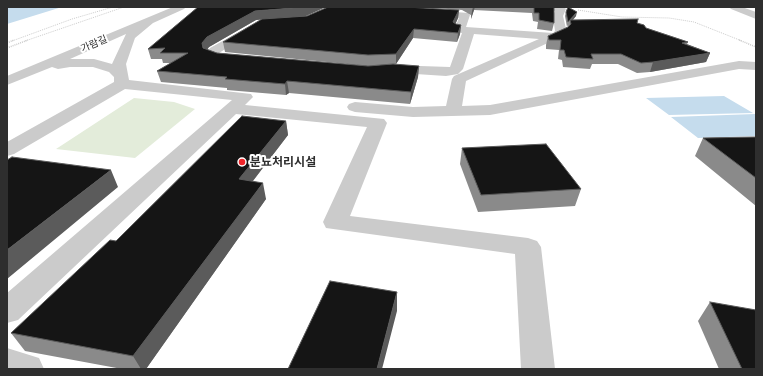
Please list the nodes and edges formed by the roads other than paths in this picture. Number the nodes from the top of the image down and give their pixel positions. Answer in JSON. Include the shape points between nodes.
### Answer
{"nodes":[{"id":1,"x":181,"y":7,"type":"edge"},
{"id":2,"x":550,"y":7,"type":"edge"},
{"id":3,"x":734,"y":7,"type":"edge"},
{"id":4,"x":422,"y":12,"type":"edge"},
{"id":5,"x":756,"y":16,"type":"edge"},
{"id":6,"x":150,"y":20,"type":"junction"},
{"id":7,"x":260,"y":23,"type":"edge"},
{"id":8,"x":469,"y":31,"type":"junction"},
{"id":9,"x":553,"y":36,"type":"junction"},
{"id":10,"x":718,"y":58,"type":"dead end"},
{"id":11,"x":251,"y":60,"type":"edge"},
{"id":12,"x":739,"y":65,"type":"junction"},
{"id":13,"x":756,"y":66,"type":"edge"},
{"id":14,"x":30,"y":71,"type":"junction"},
{"id":15,"x":377,"y":71,"type":"edge"},
{"id":16,"x":756,"y":74,"type":"edge"},
{"id":17,"x":7,"y":81,"type":"edge"},
{"id":18,"x":122,"y":81,"type":"junction"},
{"id":19,"x":238,"y":103,"type":"junction"},
{"id":20,"x":453,"y":111,"type":"junction"},
{"id":21,"x":7,"y":150,"type":"edge"},
{"id":22,"x":7,"y":311,"type":"edge"},
{"id":23,"x":7,"y":364,"type":"edge"},
{"id":24,"x":27,"y":369,"type":"edge"},
{"id":25,"x":538,"y":369,"type":"edge"}],
"edges":[{"from":1,"to":6,"type":"street","name":"가람길"},
{"from":2,"to":9,"type":"street","via":[[561,9],[558,16],[562,32]]},
{"from":3,"to":5,"type":"street"},
{"from":4,"to":8,"type":"street","via":[[464,15],[460,30]]},
{"from":6,"to":14,"type":"street","name":"가람길"},
{"from":6,"to":18,"type":"street","via":[[130,37],[119,64]]},
{"from":7,"to":11,"type":"street","via":[[212,54],[216,57]]},
{"from":8,"to":9,"type":"street"},
{"from":8,"to":15,"type":"street","via":[[456,69],[453,71]]},
{"from":9,"to":20,"type":"street","via":[[459,79]]},
{"from":10,"to":12,"type":"street"},
{"from":12,"to":13,"type":"street"},
{"from":12,"to":16,"type":"street"},
{"from":12,"to":20,"type":"street","via":[[490,110]]},
{"from":14,"to":17,"type":"street","name":"가람길"},
{"from":14,"to":18,"type":"street","via":[[70,63],[94,63],[114,70]]},
{"from":18,"to":19,"type":"street"},
{"from":18,"to":21,"type":"street"},
{"from":19,"to":20,"type":"street","via":[[413,112]]},
{"from":19,"to":22,"type":"street"},
{"from":19,"to":25,"type":"street","via":[[378,123],[335,222],[528,247]]},
{"from":23,"to":24,"type":"street"}]}
